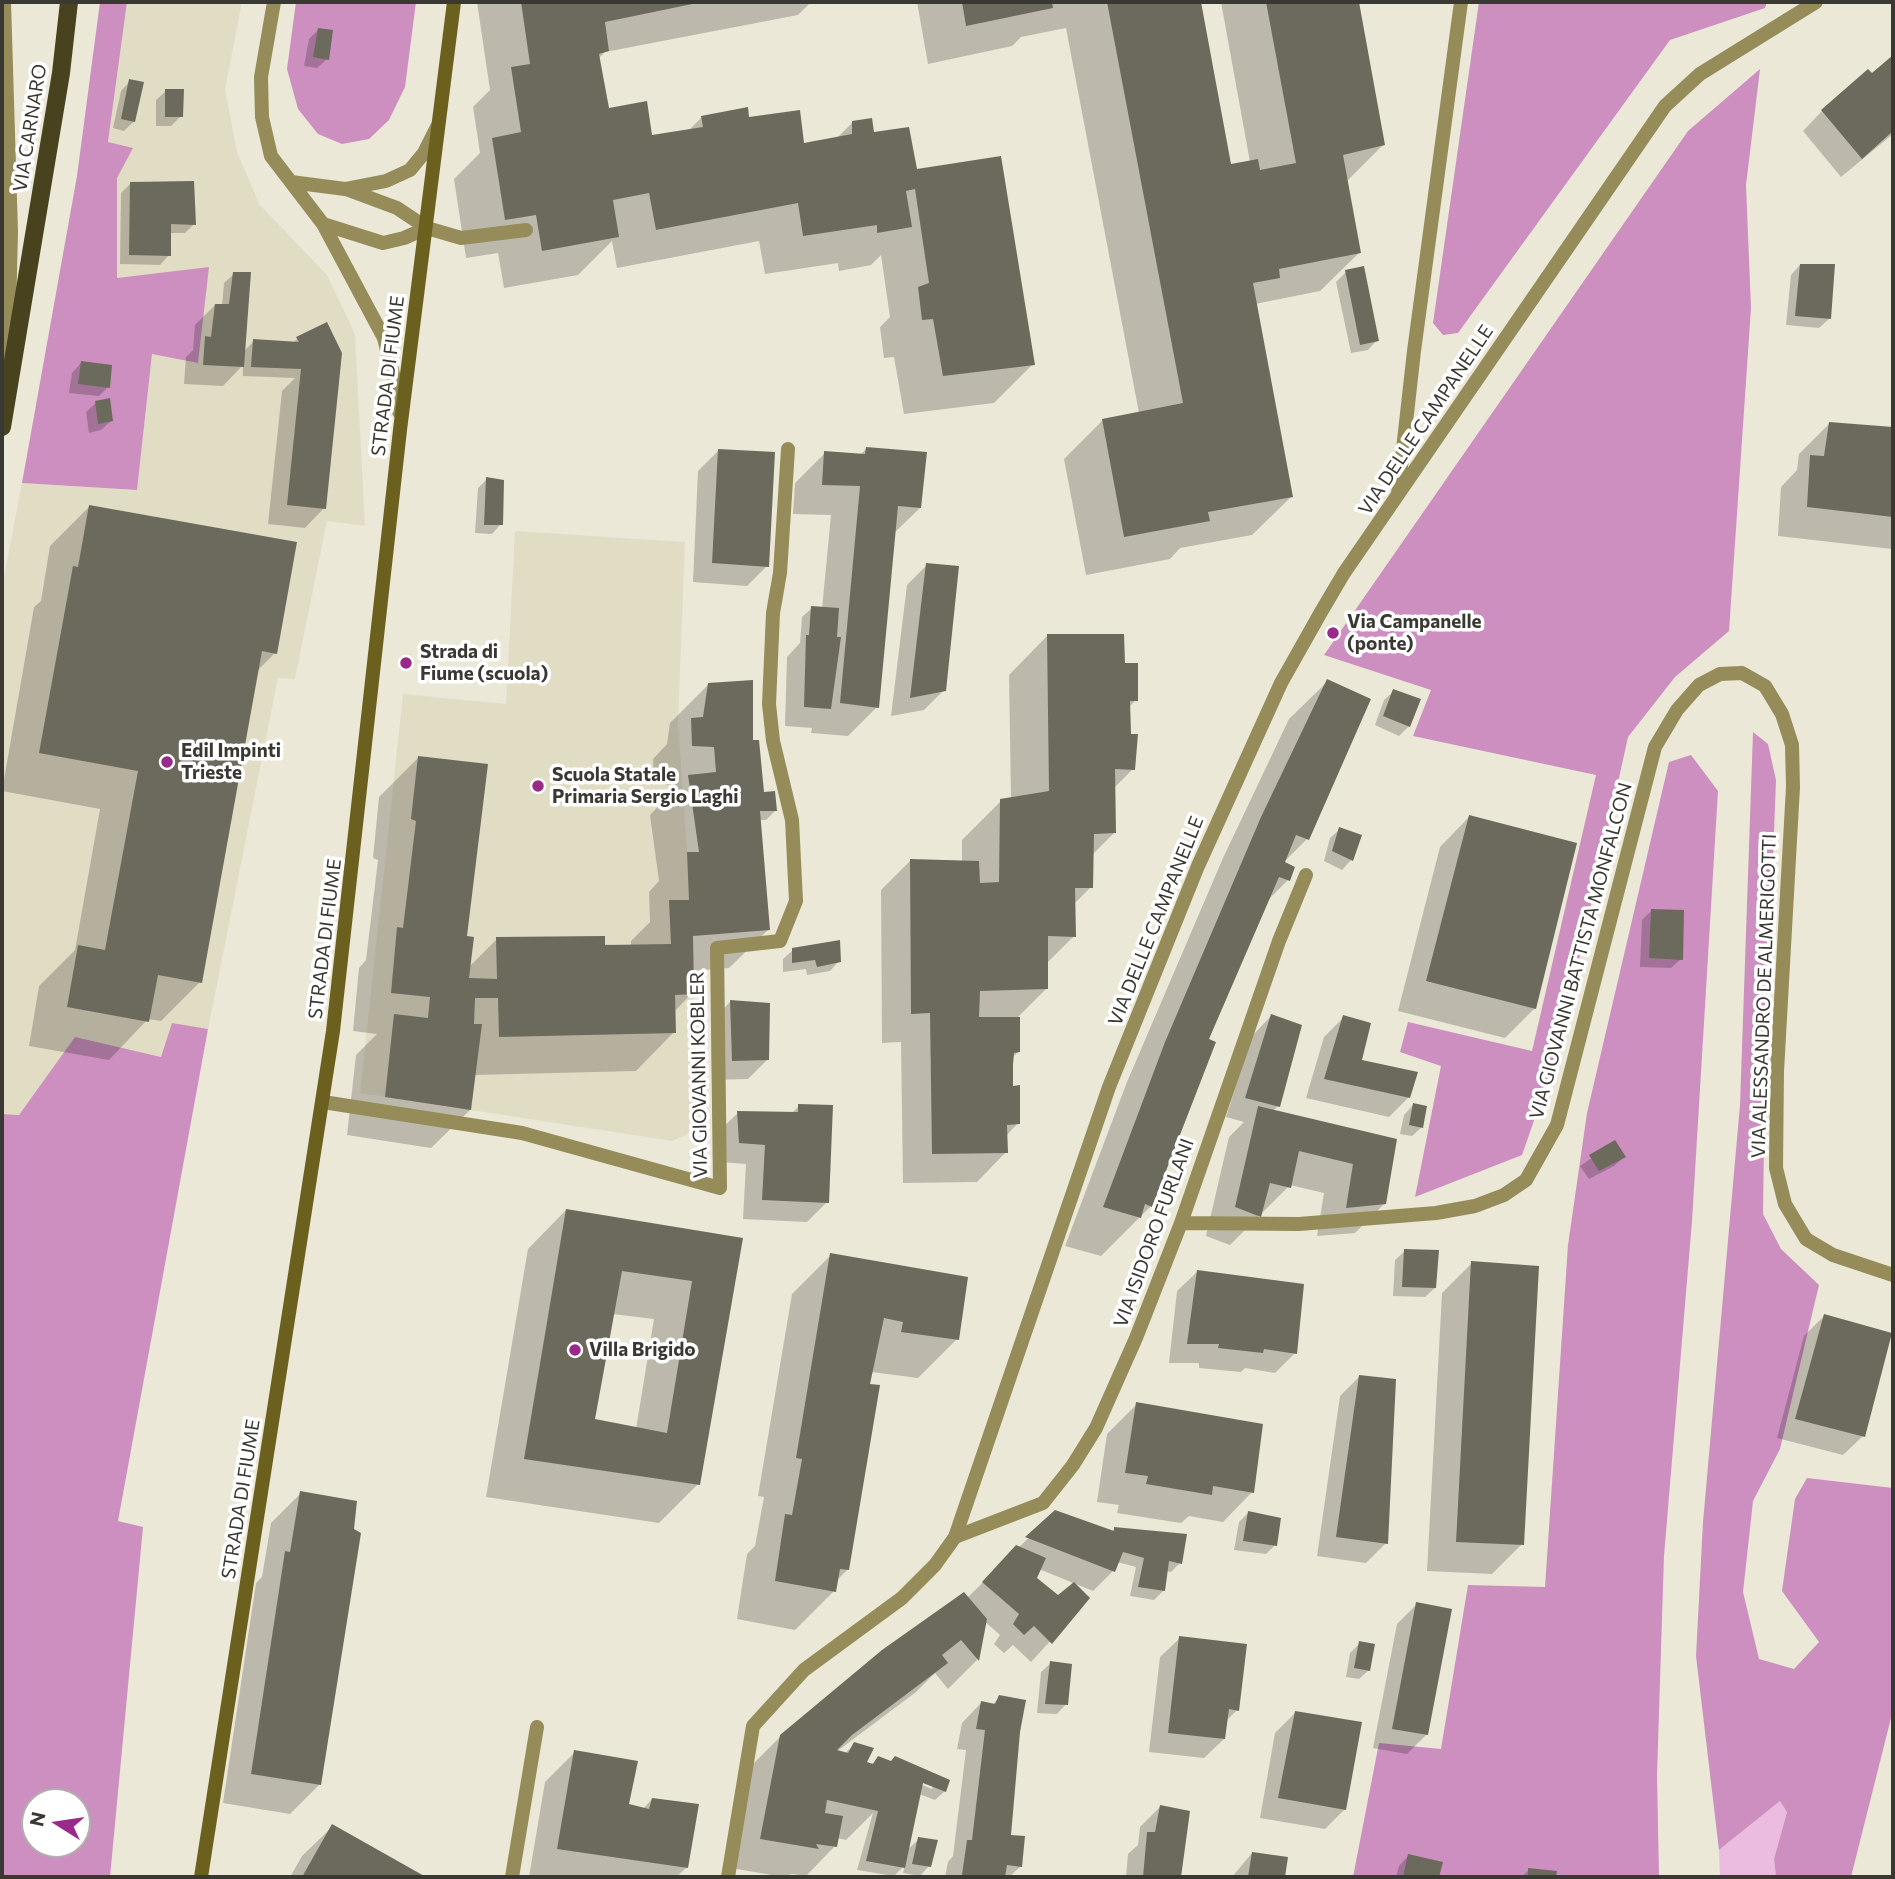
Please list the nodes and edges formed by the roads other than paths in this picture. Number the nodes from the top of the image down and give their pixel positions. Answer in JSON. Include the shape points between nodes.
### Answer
{"nodes":[{"id":1,"x":4,"y":2,"type":"edge"},
{"id":2,"x":69,"y":2,"type":"edge"},
{"id":3,"x":274,"y":2,"type":"edge"},
{"id":4,"x":454,"y":2,"type":"edge"},
{"id":5,"x":1461,"y":2,"type":"edge"},
{"id":6,"x":1814,"y":3,"type":"edge"},
{"id":7,"x":438,"y":126,"type":"junction"},
{"id":8,"x":291,"y":182,"type":"junction"},
{"id":9,"x":345,"y":189,"type":"junction"},
{"id":10,"x":323,"y":224,"type":"junction"},
{"id":11,"x":426,"y":228,"type":"junction"},
{"id":12,"x":526,"y":230,"type":"dead end"},
{"id":13,"x":7,"y":400,"type":"junction"},
{"id":14,"x":2,"y":427,"type":"edge"},
{"id":15,"x":400,"y":430,"type":"junction"},
{"id":16,"x":788,"y":449,"type":"dead end"},
{"id":17,"x":1398,"y":494,"type":"junction"},
{"id":18,"x":1742,"y":673,"type":"joint"},
{"id":19,"x":1306,"y":875,"type":"dead end"},
{"id":20,"x":323,"y":1101,"type":"junction"},
{"id":21,"x":1181,"y":1223,"type":"junction"},
{"id":22,"x":1893,"y":1275,"type":"edge"},
{"id":23,"x":955,"y":1537,"type":"junction"},
{"id":24,"x":537,"y":1727,"type":"dead end"},
{"id":25,"x":201,"y":1877,"type":"edge"},
{"id":26,"x":512,"y":1877,"type":"edge"},
{"id":27,"x":728,"y":1877,"type":"edge"}],
"edges":[{"from":1,"to":13,"type":"street","via":[[11,232]]},
{"from":2,"to":13,"type":"main road","name":"VIA CARNARO"},
{"from":3,"to":8,"type":"street","via":[[261,78],[262,117],[271,156]]},
{"from":4,"to":7,"type":"main road","name":"STRADA DI FIUME"},
{"from":5,"to":17,"type":"street"},
{"from":6,"to":17,"type":"street","name":"VIA DELLE CAMPANELLE","via":[[1700,74],[1665,106]]},
{"from":7,"to":9,"type":"street","via":[[410,170],[386,181]]},
{"from":7,"to":11,"type":"main road","name":"STRADA DI FIUME"},
{"from":8,"to":9,"type":"street"},
{"from":8,"to":10,"type":"street"},
{"from":9,"to":11,"type":"street","via":[[397,208]]},
{"from":10,"to":11,"type":"street","via":[[383,243]]},
{"from":10,"to":15,"type":"street","via":[[384,338],[397,386]]},
{"from":11,"to":12,"type":"street","via":[[461,238]]},
{"from":11,"to":15,"type":"main road","name":"STRADA DI FIUME"},
{"from":13,"to":14,"type":"main road","name":"VIA CARNARO"},
{"from":15,"to":20,"type":"main road","name":"STRADA DI FIUME"},
{"from":16,"to":20,"type":"street","name":"VIA GIOVANNI KOBLER","via":[[769,704],[792,820],[796,901],[780,941],[717,948],[720,1188],[522,1132]]},
{"from":17,"to":23,"type":"street","name":"VIA DELLE CAMPANELLE","via":[[1344,573],[1281,683],[1198,866],[1109,1087]]},
{"from":18,"to":21,"type":"street","name":"VIA GIOVANNI BATTISTA MONFALCON","via":[[1720,674],[1699,685],[1655,747],[1557,1125],[1526,1180],[1475,1206],[1436,1213],[1299,1224]]},
{"from":18,"to":22,"type":"street","name":"VIA ALESSANDRO DE ALMERIGOTTI","via":[[1765,686],[1782,714],[1792,745],[1777,1071],[1776,1168],[1785,1204],[1806,1239],[1833,1255]]},
{"from":19,"to":21,"type":"street","name":"VIA ISIDORO FURLANI","via":[[1266,976]]},
{"from":20,"to":25,"type":"main road","name":"STRADA DI FIUME"},
{"from":21,"to":23,"type":"street","name":"VIA ISIDORO FURLANI","via":[[1096,1429],[1073,1465],[1043,1503]]},
{"from":23,"to":27,"type":"street","name":"VIA DELLE CAMPANELLE","via":[[902,1598],[804,1670],[753,1726]]},
{"from":24,"to":26,"type":"street"}]}
